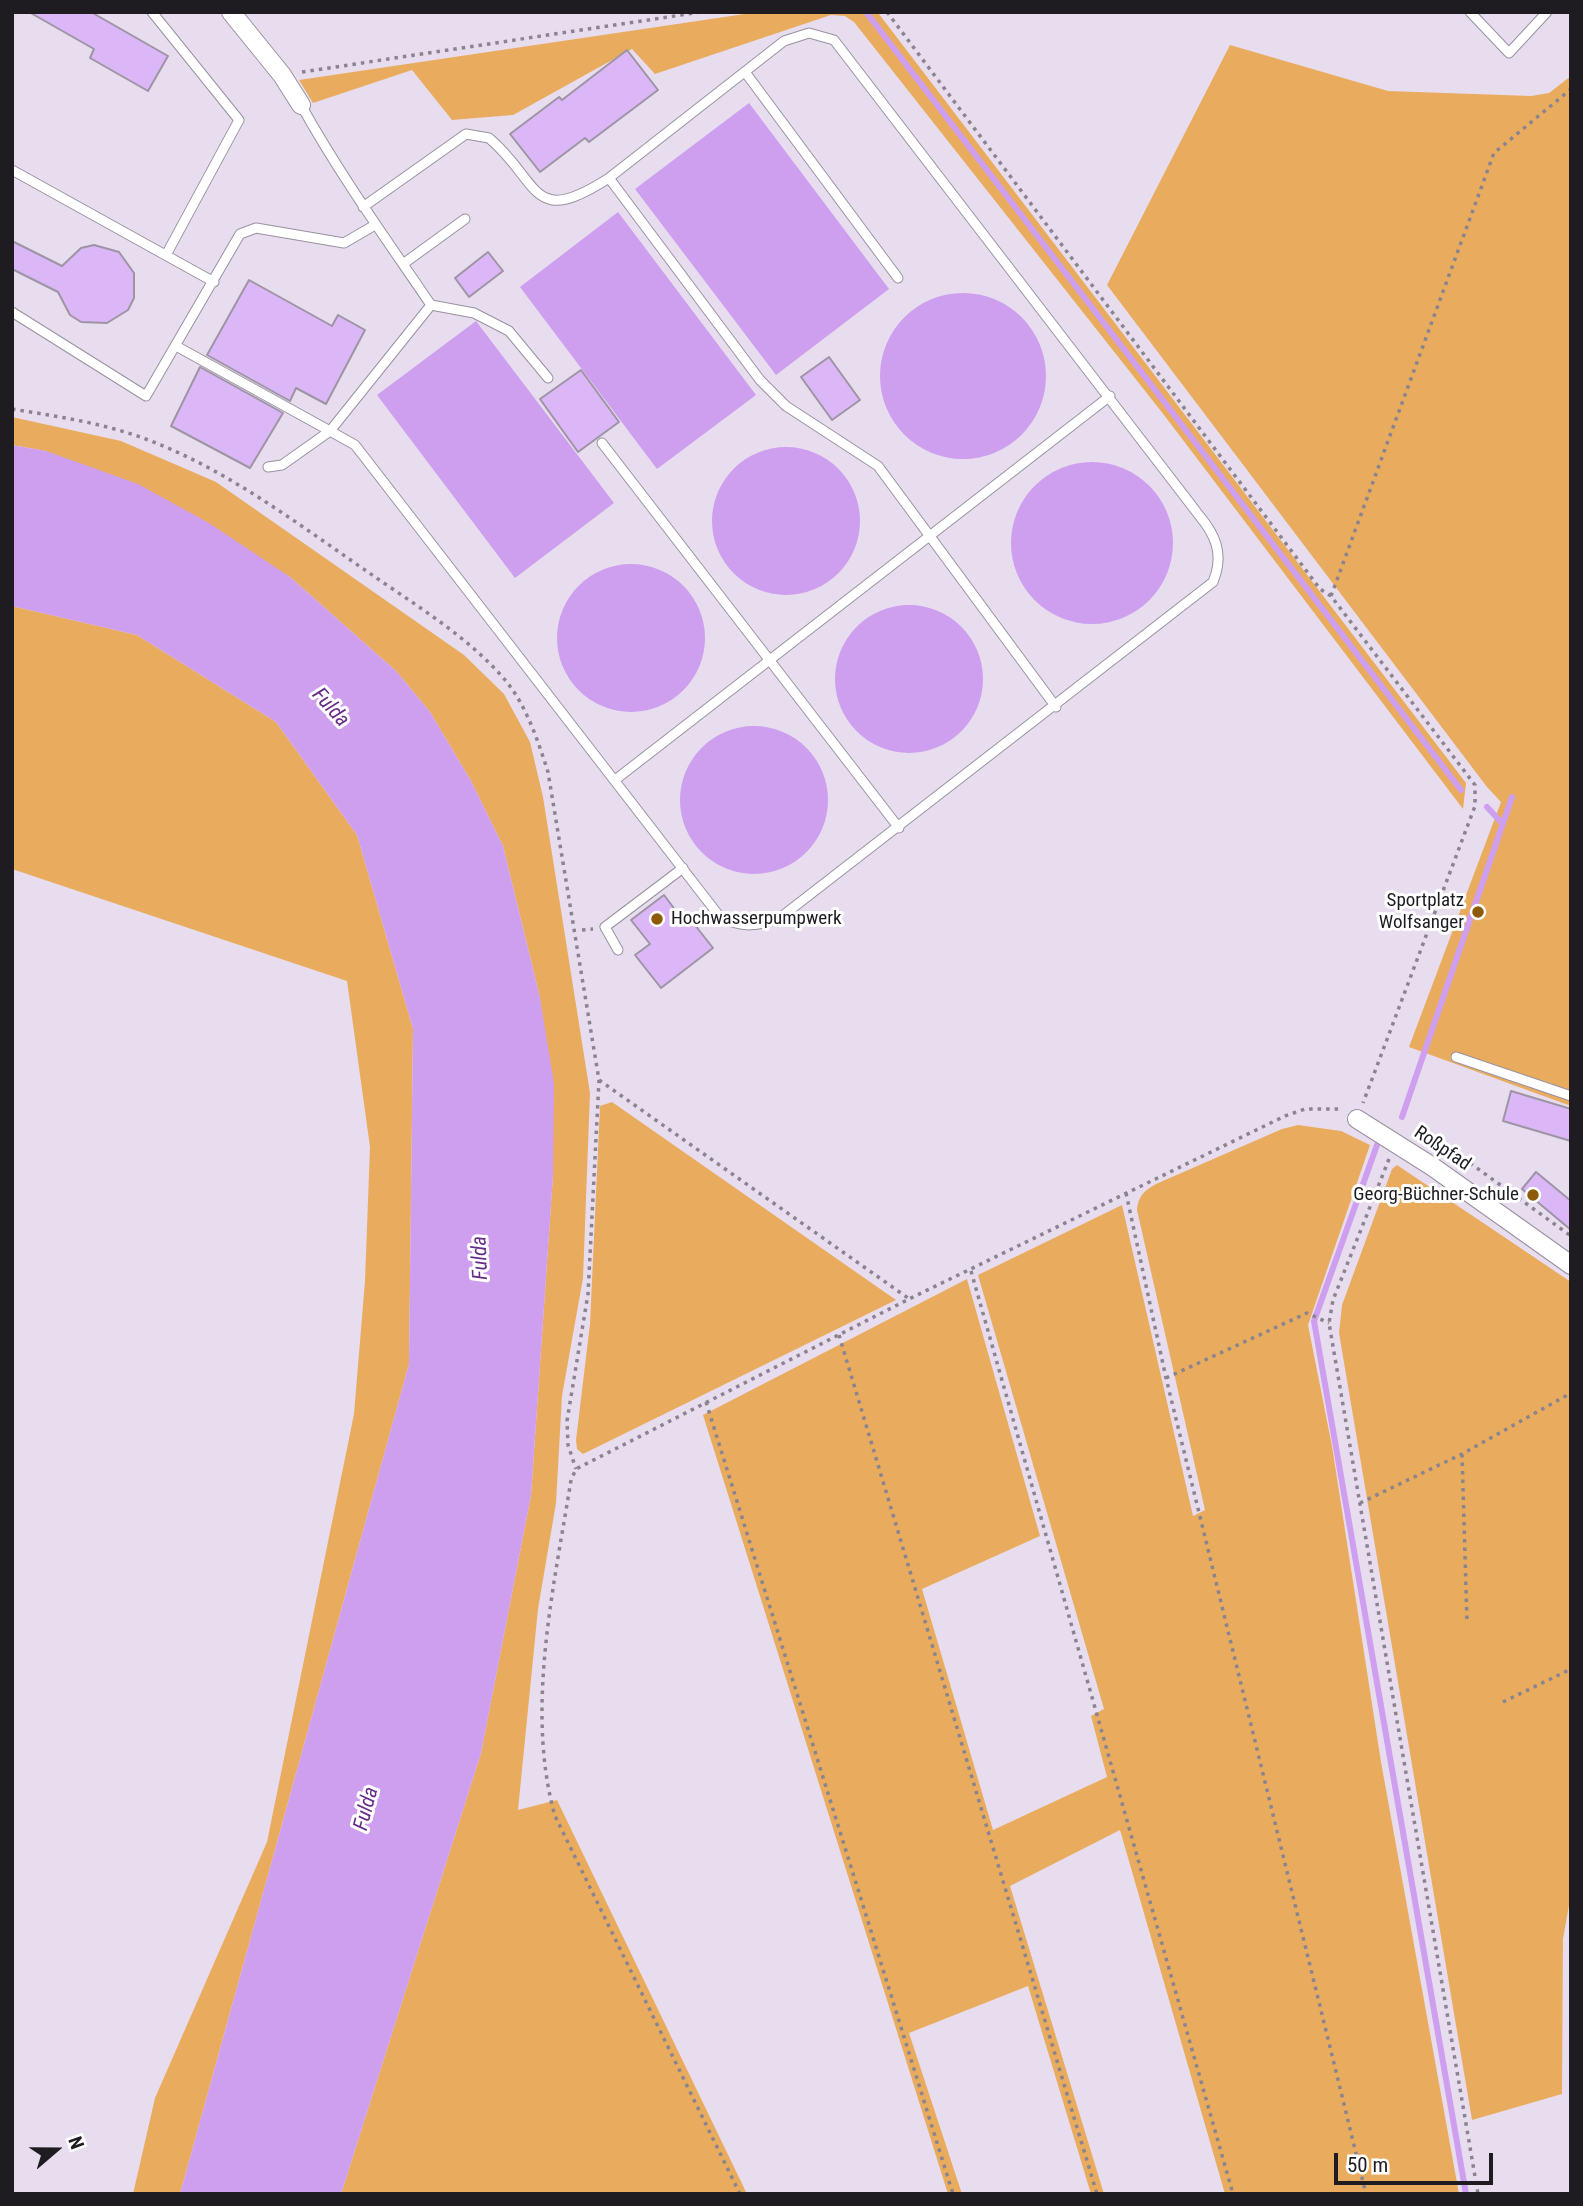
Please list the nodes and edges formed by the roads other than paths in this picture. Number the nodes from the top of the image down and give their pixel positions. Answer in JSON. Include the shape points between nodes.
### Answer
{"nodes":[{"id":1,"x":152,"y":12,"type":"edge"},
{"id":2,"x":231,"y":12,"type":"edge"},
{"id":3,"x":1470,"y":12,"type":"edge"},
{"id":4,"x":1548,"y":12,"type":"edge"},
{"id":5,"x":745,"y":72,"type":"junction"},
{"id":6,"x":301,"y":105,"type":"joint"},
{"id":7,"x":12,"y":170,"type":"edge"},
{"id":8,"x":609,"y":178,"type":"junction"},
{"id":9,"x":363,"y":207,"type":"junction"},
{"id":10,"x":465,"y":219,"type":"dead end"},
{"id":11,"x":375,"y":225,"type":"junction"},
{"id":12,"x":166,"y":255,"type":"junction"},
{"id":13,"x":403,"y":264,"type":"junction"},
{"id":14,"x":898,"y":278,"type":"dead end"},
{"id":15,"x":214,"y":282,"type":"junction"},
{"id":16,"x":431,"y":305,"type":"junction"},
{"id":17,"x":12,"y":312,"type":"edge"},
{"id":18,"x":176,"y":346,"type":"junction"},
{"id":19,"x":548,"y":378,"type":"dead end"},
{"id":20,"x":1110,"y":396,"type":"junction"},
{"id":21,"x":330,"y":431,"type":"junction"},
{"id":22,"x":602,"y":443,"type":"dead end"},
{"id":23,"x":268,"y":467,"type":"dead end"},
{"id":24,"x":929,"y":537,"type":"junction"},
{"id":25,"x":769,"y":660,"type":"junction"},
{"id":26,"x":1056,"y":706,"type":"junction"},
{"id":27,"x":615,"y":780,"type":"junction"},
{"id":28,"x":899,"y":828,"type":"junction"},
{"id":29,"x":683,"y":868,"type":"junction"},
{"id":30,"x":618,"y":950,"type":"dead end"},
{"id":31,"x":1456,"y":1057,"type":"dead end"},
{"id":32,"x":1571,"y":1096,"type":"edge"},
{"id":33,"x":1357,"y":1119,"type":"road end"},
{"id":34,"x":1571,"y":1265,"type":"edge"}],
"edges":[{"from":1,"to":12,"type":"lane","via":[[239,120]]},
{"from":2,"to":6,"type":"street"},
{"from":3,"to":4,"type":"lane","via":[[1510,53]]},
{"from":5,"to":8,"type":"lane"},
{"from":5,"to":14,"type":"lane"},
{"from":5,"to":20,"type":"lane","via":[[797,35],[821,35],[842,47]]},
{"from":6,"to":9,"type":"lane"},
{"from":7,"to":12,"type":"lane"},
{"from":8,"to":9,"type":"lane","via":[[578,198],[543,197],[489,138],[466,134]]},
{"from":8,"to":24,"type":"lane","via":[[760,380],[786,406],[878,466]]},
{"from":9,"to":11,"type":"lane"},
{"from":10,"to":13,"type":"lane"},
{"from":11,"to":13,"type":"lane"},
{"from":11,"to":15,"type":"lane","via":[[344,243],[248,229],[240,234]]},
{"from":12,"to":15,"type":"lane"},
{"from":13,"to":16,"type":"lane"},
{"from":15,"to":18,"type":"lane"},
{"from":16,"to":19,"type":"lane","via":[[474,313],[509,331]]},
{"from":16,"to":21,"type":"lane"},
{"from":17,"to":18,"type":"lane","via":[[146,396]]},
{"from":18,"to":21,"type":"lane"},
{"from":20,"to":24,"type":"lane"},
{"from":20,"to":26,"type":"lane","via":[[1212,533],[1219,567],[1201,594]]},
{"from":21,"to":23,"type":"lane","via":[[282,465]]},
{"from":21,"to":27,"type":"lane","via":[[355,445]]},
{"from":22,"to":25,"type":"lane"},
{"from":24,"to":25,"type":"lane"},
{"from":24,"to":26,"type":"lane"},
{"from":25,"to":27,"type":"lane"},
{"from":25,"to":28,"type":"lane"},
{"from":26,"to":28,"type":"lane"},
{"from":27,"to":29,"type":"lane"},
{"from":28,"to":29,"type":"lane","via":[[781,917],[765,924],[736,925],[720,917]]},
{"from":29,"to":30,"type":"lane","via":[[606,927]]},
{"from":31,"to":32,"type":"lane"},
{"from":33,"to":34,"type":"street","name":"Roßpfad"}]}
